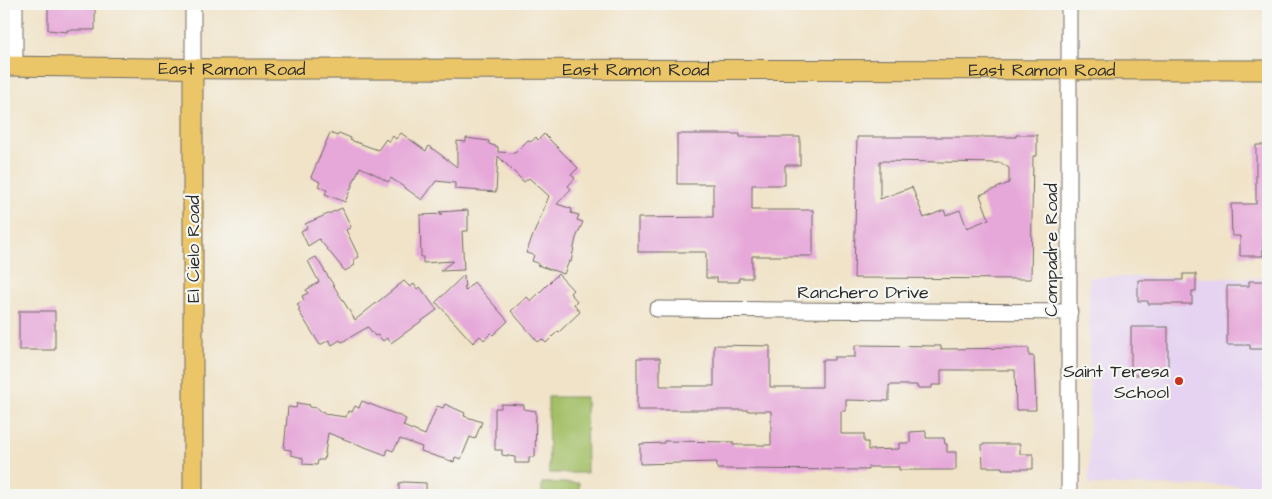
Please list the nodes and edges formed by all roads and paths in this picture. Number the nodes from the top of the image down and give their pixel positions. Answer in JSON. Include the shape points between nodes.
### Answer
{"nodes":[{"id":1,"x":15,"y":4,"type":"edge"},
{"id":2,"x":193,"y":4,"type":"edge"},
{"id":3,"x":1069,"y":4,"type":"edge"},
{"id":4,"x":9,"y":66,"type":"edge"},
{"id":5,"x":193,"y":68,"type":"junction"},
{"id":6,"x":1069,"y":69,"type":"junction"},
{"id":7,"x":1268,"y":70,"type":"edge"},
{"id":8,"x":657,"y":309,"type":"dead end"},
{"id":9,"x":1070,"y":312,"type":"junction"},
{"id":10,"x":193,"y":495,"type":"edge"},
{"id":11,"x":1069,"y":495,"type":"edge"}],
"edges":[{"from":1,"to":4,"type":"street"},
{"from":2,"to":5,"type":"street","name":"El Cielo Road"},
{"from":3,"to":6,"type":"street","name":"Compadre Road"},
{"from":4,"to":5,"type":"main road","name":"East Ramon Road"},
{"from":5,"to":6,"type":"main road","name":"East Ramon Road"},
{"from":5,"to":10,"type":"main road","name":"El Cielo Road"},
{"from":6,"to":7,"type":"main road","name":"East Ramon Road"},
{"from":6,"to":9,"type":"street","name":"Compadre Road"},
{"from":8,"to":9,"type":"street","name":"Ranchero Drive"},
{"from":9,"to":11,"type":"street","name":"Compadre Road"}]}
